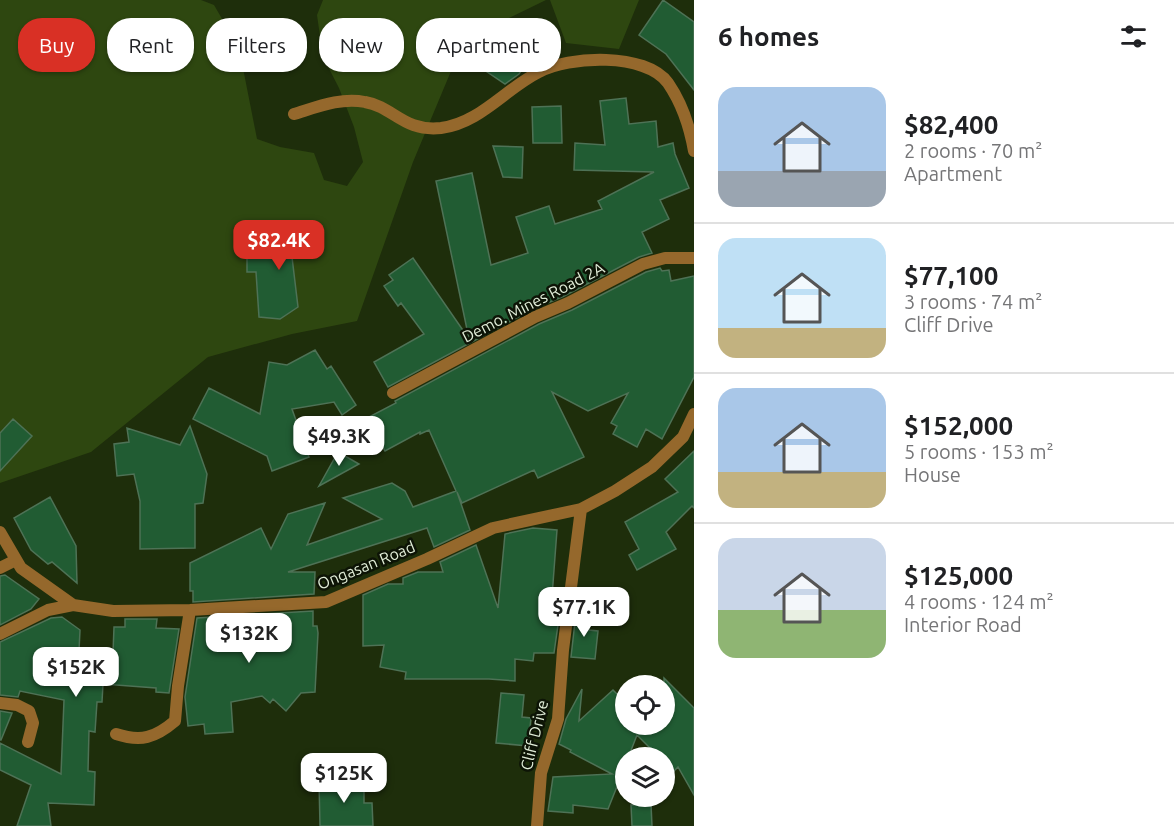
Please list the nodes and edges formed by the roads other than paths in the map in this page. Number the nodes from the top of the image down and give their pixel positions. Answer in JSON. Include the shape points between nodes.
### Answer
{"nodes":[{"id":1,"x":294,"y":114,"type":"dead end"},
{"id":2,"x":694,"y":151,"type":"edge"},
{"id":3,"x":694,"y":258,"type":"edge"},
{"id":4,"x":393,"y":393,"type":"dead end"},
{"id":5,"x":694,"y":414,"type":"edge"},
{"id":6,"x":581,"y":509,"type":"junction"},
{"id":7,"x":0,"y":532,"type":"edge"},
{"id":8,"x":16,"y":560,"type":"junction"},
{"id":9,"x":0,"y":568,"type":"edge"},
{"id":10,"x":73,"y":604,"type":"junction"},
{"id":11,"x":190,"y":610,"type":"junction"},
{"id":12,"x":0,"y":634,"type":"edge"},
{"id":13,"x":0,"y":703,"type":"edge"},
{"id":14,"x":116,"y":734,"type":"dead end"},
{"id":15,"x":28,"y":742,"type":"dead end"},
{"id":16,"x":537,"y":826,"type":"edge"}],
"edges":[{"from":1,"to":2,"type":"street","via":[[352,100],[367,102],[419,128],[452,126],[471,120],[548,67],[599,60],[632,63],[667,81]]},
{"from":3,"to":4,"type":"street","name":"Demo. Mines Road 2A","via":[[665,258],[643,264]]},
{"from":5,"to":6,"type":"street","name":"Ongasan Road","via":[[683,437],[652,468]]},
{"from":6,"to":11,"type":"street","name":"Ongasan Road","via":[[493,528],[326,602]]},
{"from":6,"to":16,"type":"street","name":"Cliff Drive","via":[[558,719],[541,773]]},
{"from":7,"to":8,"type":"street","name":"Ongasan Road"},
{"from":8,"to":9,"type":"street"},
{"from":8,"to":10,"type":"street","name":"Ongasan Road","via":[[21,568]]},
{"from":10,"to":11,"type":"street","name":"Ongasan Road","via":[[113,611]]},
{"from":10,"to":12,"type":"street","via":[[48,610]]},
{"from":11,"to":14,"type":"street","via":[[175,721],[164,730],[141,738]]},
{"from":13,"to":15,"type":"street","via":[[29,711],[33,723]]}]}
